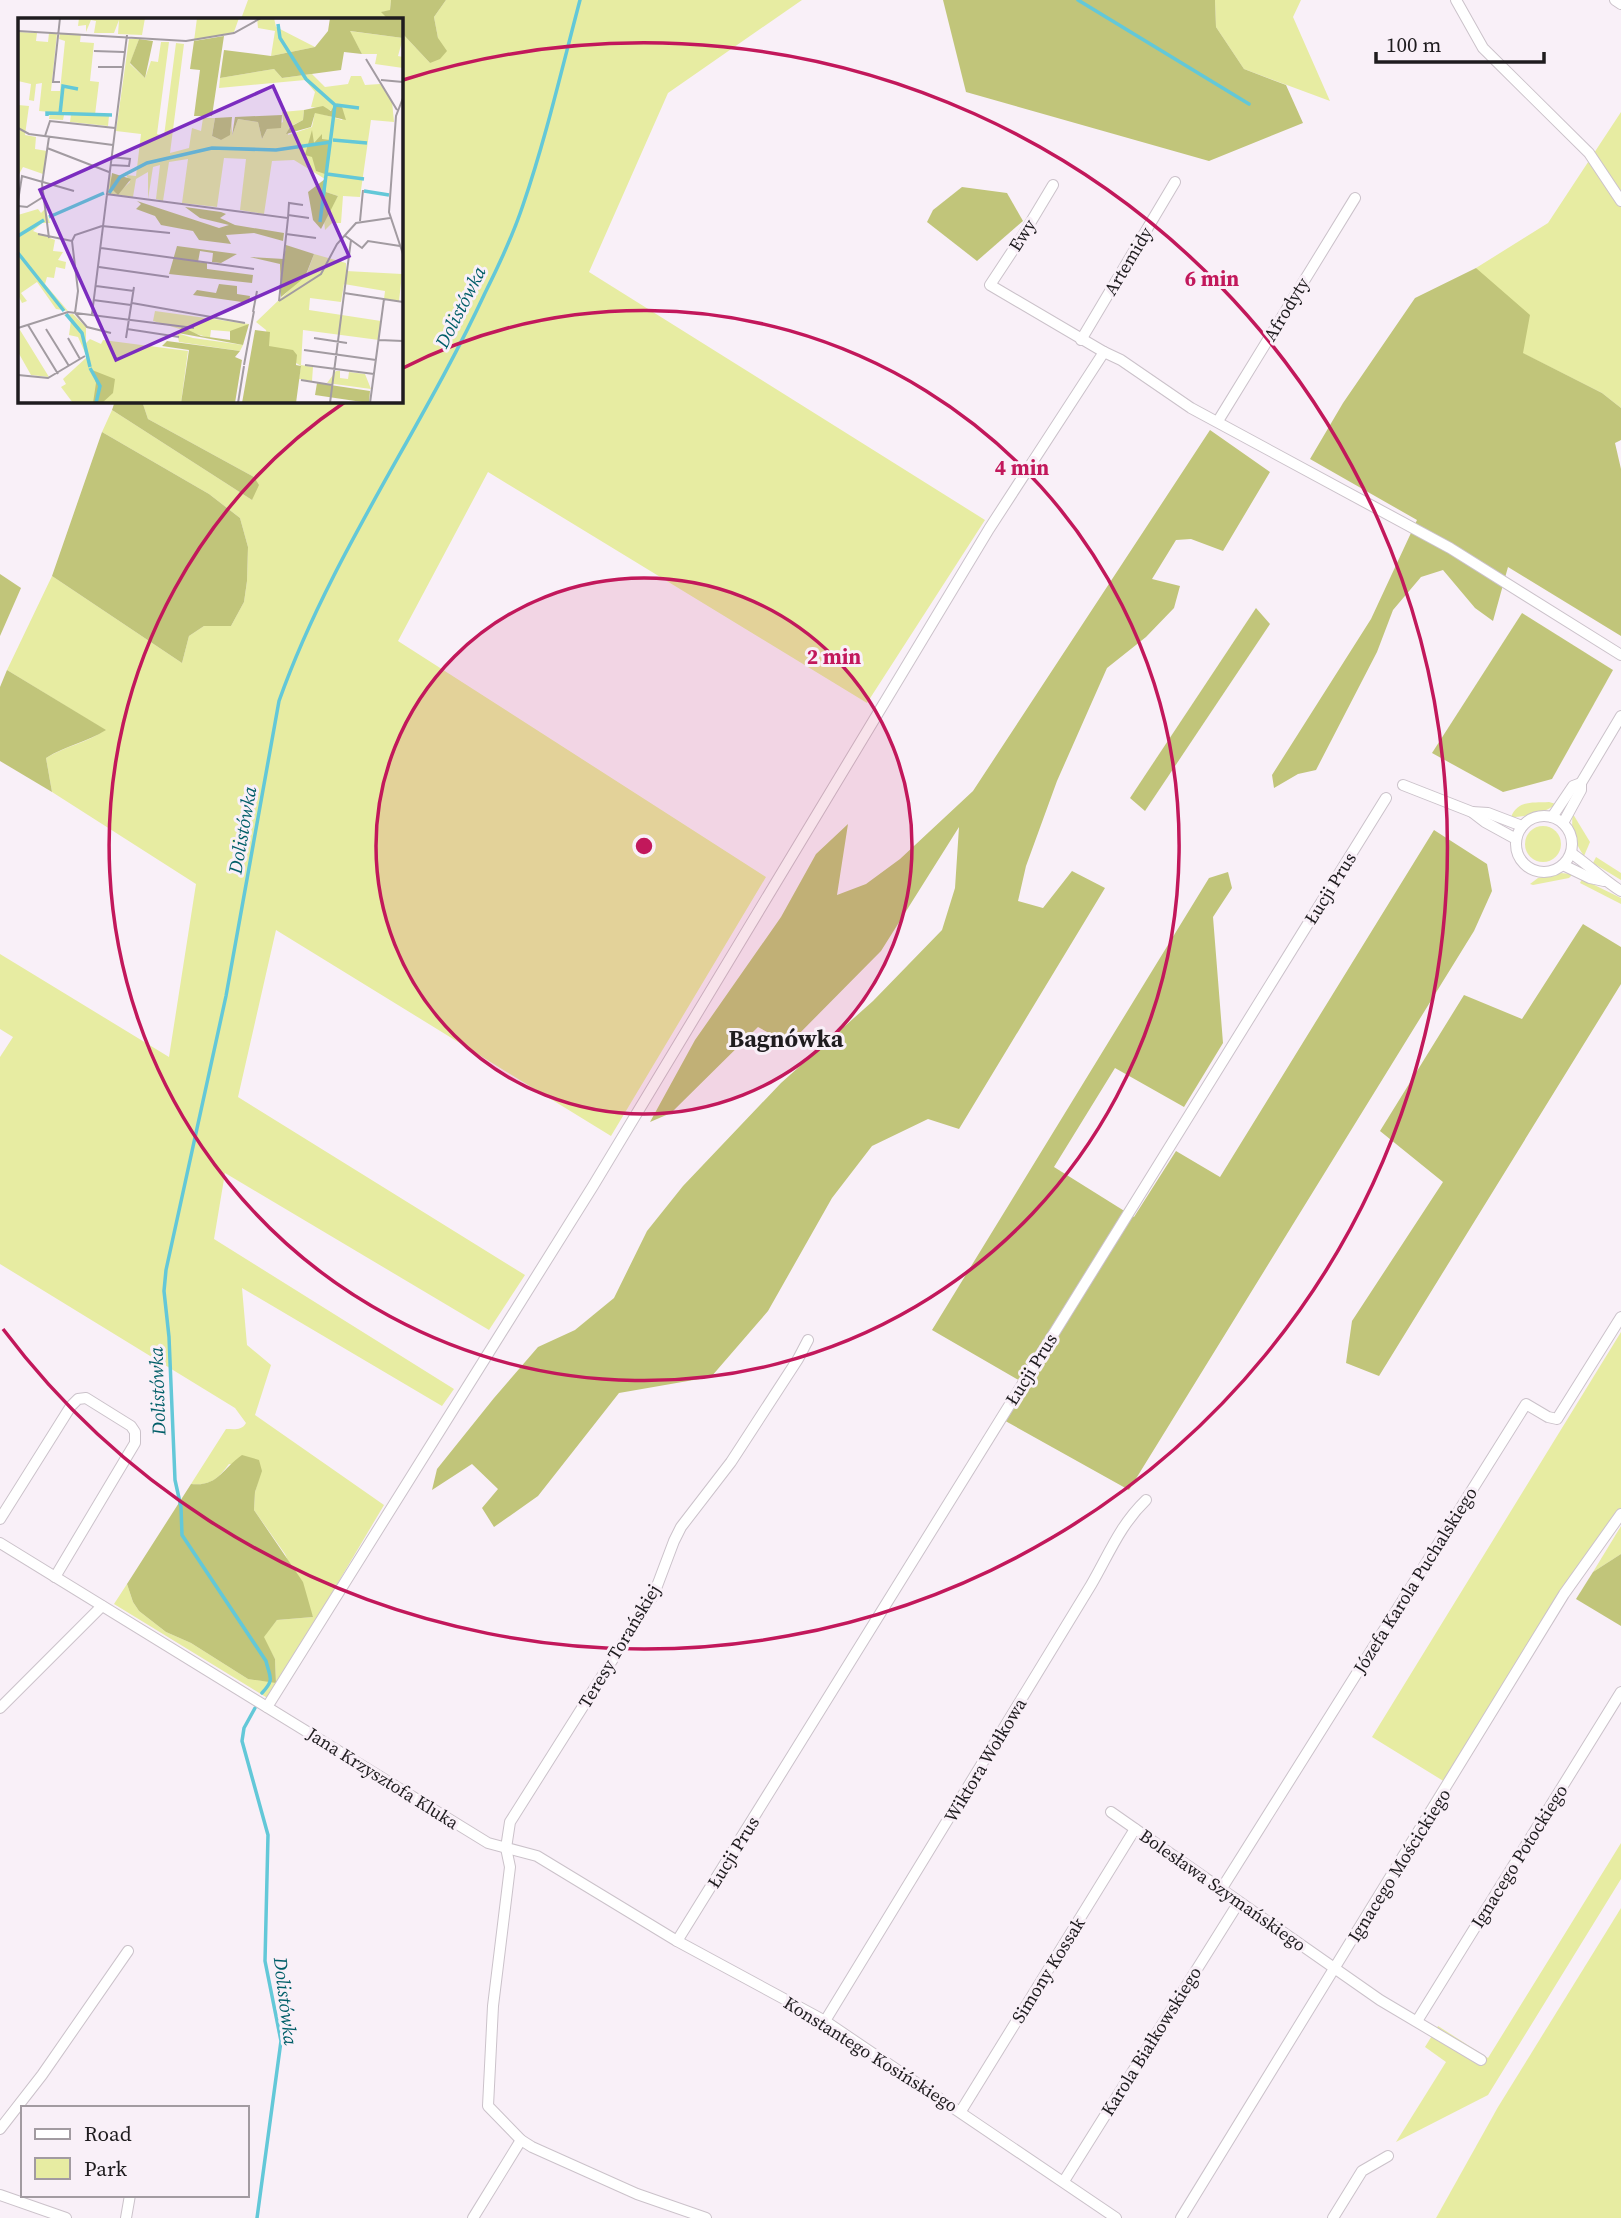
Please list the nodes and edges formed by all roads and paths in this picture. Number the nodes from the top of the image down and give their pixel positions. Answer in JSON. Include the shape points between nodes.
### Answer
{"nodes":[{"id":1,"x":1456,"y":0,"type":"edge"},
{"id":2,"x":1615,"y":0,"type":"edge"},
{"id":3,"x":1621,"y":4,"type":"edge"},
{"id":4,"x":1175,"y":181,"type":"dead end"},
{"id":5,"x":1053,"y":185,"type":"dead end"},
{"id":6,"x":1355,"y":198,"type":"dead end"},
{"id":7,"x":1621,"y":201,"type":"edge"},
{"id":8,"x":1081,"y":340,"type":"junction"},
{"id":9,"x":1104,"y":352,"type":"junction"},
{"id":10,"x":1218,"y":421,"type":"junction"},
{"id":11,"x":1621,"y":655,"type":"edge"},
{"id":12,"x":1621,"y":716,"type":"edge"},
{"id":13,"x":1581,"y":782,"type":"junction"},
{"id":14,"x":1403,"y":785,"type":"dead end"},
{"id":15,"x":1386,"y":798,"type":"dead end"},
{"id":16,"x":1472,"y":812,"type":"junction"},
{"id":17,"x":1552,"y":817,"type":"junction"},
{"id":18,"x":1563,"y":823,"type":"junction"},
{"id":19,"x":1522,"y":826,"type":"junction"},
{"id":20,"x":1516,"y":839,"type":"junction"},
{"id":21,"x":1571,"y":853,"type":"junction"},
{"id":22,"x":1563,"y":865,"type":"junction"},
{"id":23,"x":1604,"y":881,"type":"junction"},
{"id":24,"x":1621,"y":891,"type":"edge"},
{"id":25,"x":1621,"y":1317,"type":"edge"},
{"id":26,"x":808,"y":1340,"type":"dead end"},
{"id":27,"x":1146,"y":1500,"type":"dead end"},
{"id":28,"x":1621,"y":1514,"type":"edge"},
{"id":29,"x":0,"y":1519,"type":"edge"},
{"id":30,"x":0,"y":1543,"type":"edge"},
{"id":31,"x":55,"y":1577,"type":"junction"},
{"id":32,"x":102,"y":1606,"type":"junction"},
{"id":33,"x":1621,"y":1692,"type":"edge"},
{"id":34,"x":267,"y":1707,"type":"junction"},
{"id":35,"x":0,"y":1708,"type":"edge"},
{"id":36,"x":1111,"y":1812,"type":"dead end"},
{"id":37,"x":1136,"y":1829,"type":"junction"},
{"id":38,"x":506,"y":1849,"type":"junction"},
{"id":39,"x":1222,"y":1888,"type":"junction"},
{"id":40,"x":1239,"y":1902,"type":"junction"},
{"id":41,"x":677,"y":1941,"type":"junction"},
{"id":42,"x":128,"y":1951,"type":"dead end"},
{"id":43,"x":1335,"y":1969,"type":"junction"},
{"id":44,"x":825,"y":2021,"type":"junction"},
{"id":45,"x":1417,"y":2021,"type":"junction"},
{"id":46,"x":1481,"y":2060,"type":"dead end"},
{"id":47,"x":961,"y":2111,"type":"junction"},
{"id":48,"x":0,"y":2129,"type":"edge"},
{"id":49,"x":521,"y":2140,"type":"junction"},
{"id":50,"x":1388,"y":2156,"type":"dead end"},
{"id":51,"x":1064,"y":2181,"type":"junction"},
{"id":52,"x":0,"y":2195,"type":"edge"},
{"id":53,"x":130,"y":2197,"type":"edge"},
{"id":54,"x":66,"y":2218,"type":"edge"},
{"id":55,"x":126,"y":2218,"type":"edge"},
{"id":56,"x":473,"y":2218,"type":"edge"},
{"id":57,"x":706,"y":2218,"type":"edge"},
{"id":58,"x":1116,"y":2218,"type":"edge"},
{"id":59,"x":1181,"y":2218,"type":"edge"},
{"id":60,"x":1333,"y":2218,"type":"edge"}],
"edges":[{"from":1,"to":7,"type":"street","via":[[1483,48],[1589,153]]},
{"from":2,"to":3,"type":"street"},
{"from":4,"to":8,"type":"street","name":"Artemidy"},
{"from":5,"to":8,"type":"street","name":"Ewy","via":[[990,285]]},
{"from":6,"to":10,"type":"street","name":"Afrodyty"},
{"from":8,"to":9,"type":"street"},
{"from":9,"to":10,"type":"street"},
{"from":9,"to":34,"type":"street","via":[[983,540],[593,1186]]},
{"from":10,"to":11,"type":"street","via":[[1450,548]]},
{"from":12,"to":13,"type":"street"},
{"from":13,"to":17,"type":"street","via":[[1573,786]]},
{"from":13,"to":18,"type":"street"},
{"from":14,"to":16,"type":"street"},
{"from":15,"to":41,"type":"street","name":"Łucji Prus"},
{"from":16,"to":19,"type":"street"},
{"from":16,"to":20,"type":"street"},
{"from":17,"to":18,"type":"street"},
{"from":17,"to":19,"type":"street","via":[[1536,817]]},
{"from":18,"to":21,"type":"street","via":[[1571,837]]},
{"from":19,"to":20,"type":"street"},
{"from":20,"to":22,"type":"street","via":[[1518,856],[1530,869],[1550,872]]},
{"from":21,"to":22,"type":"street"},
{"from":21,"to":23,"type":"street"},
{"from":22,"to":23,"type":"street"},
{"from":23,"to":24,"type":"street"},
{"from":25,"to":39,"type":"street","name":"Józefa Karola Puchalskiego","via":[[1557,1419],[1525,1404]]},
{"from":26,"to":38,"type":"street","name":"Teresy Torańskiej","via":[[731,1462],[681,1527],[654,1594],[510,1822]]},
{"from":27,"to":44,"type":"street","name":"Wiktora Wołkowa","via":[[1121,1527],[1091,1584]]},
{"from":28,"to":43,"type":"street","name":"Ignacego Mościckiego","via":[[1564,1594]]},
{"from":29,"to":31,"type":"street","via":[[78,1399],[86,1398],[131,1426],[135,1443]]},
{"from":30,"to":31,"type":"street","name":"Jana Krzysztofa Kluka"},
{"from":31,"to":32,"type":"street","name":"Jana Krzysztofa Kluka"},
{"from":32,"to":34,"type":"street","name":"Jana Krzysztofa Kluka"},
{"from":32,"to":35,"type":"street"},
{"from":33,"to":45,"type":"street","name":"Ignacego Potockiego"},
{"from":34,"to":38,"type":"street","name":"Jana Krzysztofa Kluka","via":[[488,1843]]},
{"from":36,"to":37,"type":"street","name":"Bolesława Szymańskiego"},
{"from":37,"to":39,"type":"street","name":"Bolesława Szymańskiego"},
{"from":37,"to":47,"type":"street","name":"Simony Kossak"},
{"from":38,"to":41,"type":"street","name":"Konstantego Kosińskiego","via":[[537,1856]]},
{"from":38,"to":49,"type":"street","via":[[510,1867],[487,2099],[491,2111]]},
{"from":39,"to":40,"type":"street","name":"Bolesława Szymańskiego"},
{"from":40,"to":43,"type":"street","name":"Bolesława Szymańskiego"},
{"from":40,"to":51,"type":"street","name":"Karola Białkowskiego"},
{"from":41,"to":44,"type":"street","name":"Konstantego Kosińskiego"},
{"from":42,"to":48,"type":"street"},
{"from":43,"to":45,"type":"street"},
{"from":43,"to":59,"type":"street","name":"Ignacego Mościckiego"},
{"from":44,"to":47,"type":"street","name":"Konstantego Kosińskiego"},
{"from":45,"to":46,"type":"street"},
{"from":47,"to":51,"type":"street","name":"Konstantego Kosińskiego"},
{"from":49,"to":56,"type":"street"},
{"from":49,"to":57,"type":"street","via":[[618,2186]]},
{"from":50,"to":60,"type":"street","via":[[1362,2171]]},
{"from":51,"to":58,"type":"street","name":"Konstantego Kosińskiego"},
{"from":52,"to":54,"type":"street"},
{"from":53,"to":55,"type":"street"}]}
